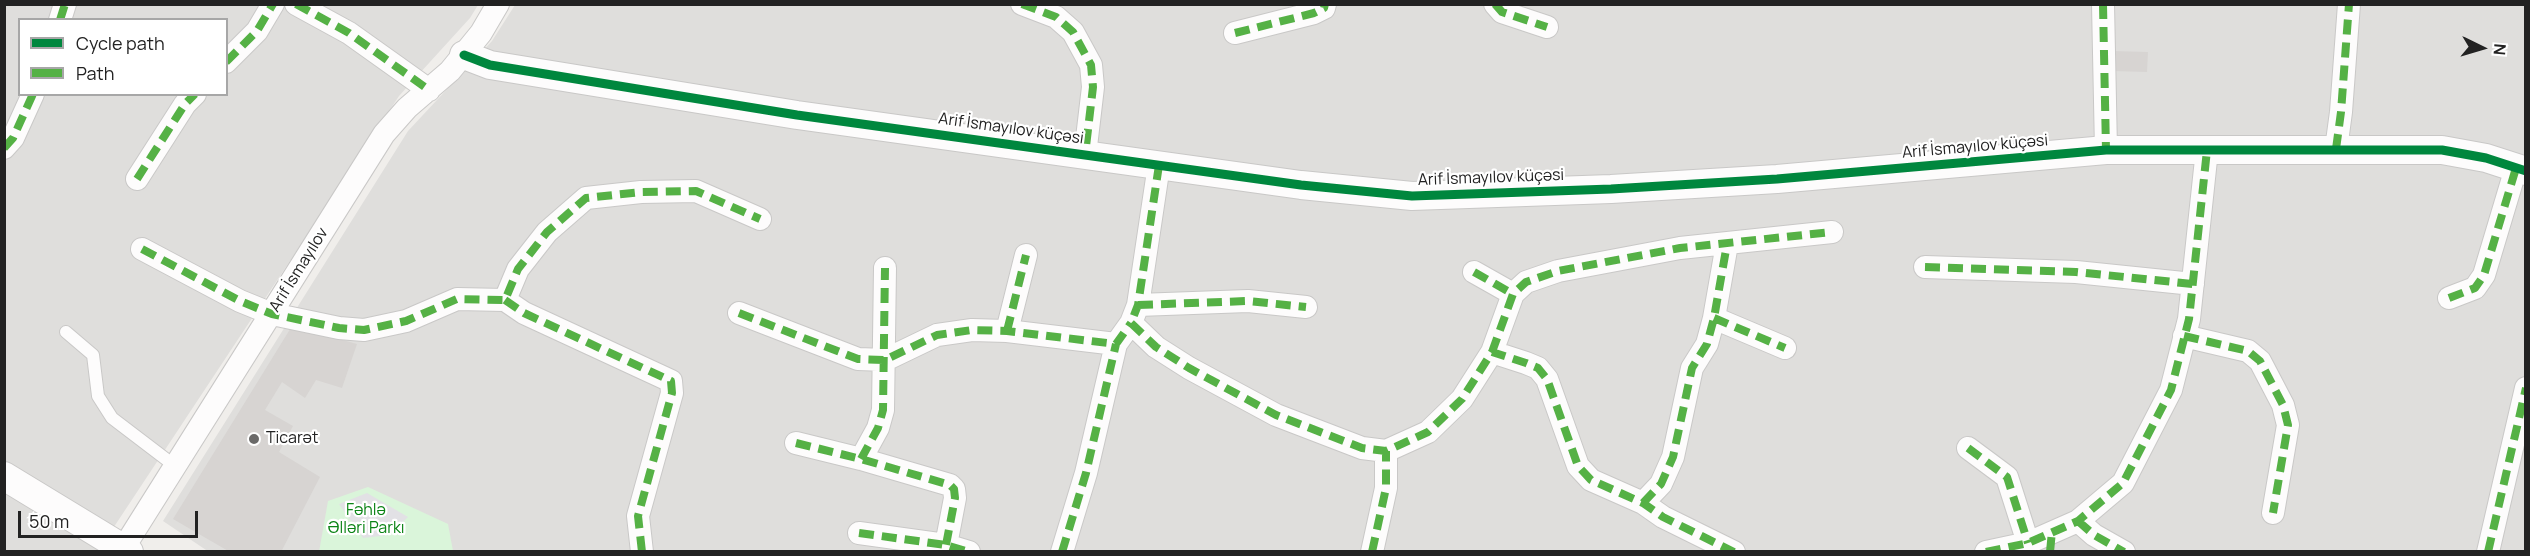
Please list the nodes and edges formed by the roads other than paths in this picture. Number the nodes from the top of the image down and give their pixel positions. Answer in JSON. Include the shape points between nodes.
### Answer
{"nodes":[{"id":1,"x":273,"y":4,"type":"edge"},
{"id":2,"x":296,"y":4,"type":"edge"},
{"id":3,"x":498,"y":4,"type":"edge"},
{"id":4,"x":1022,"y":4,"type":"edge"},
{"id":5,"x":1325,"y":4,"type":"edge"},
{"id":6,"x":1495,"y":4,"type":"edge"},
{"id":7,"x":2103,"y":4,"type":"edge"},
{"id":8,"x":2349,"y":4,"type":"edge"},
{"id":9,"x":1547,"y":27,"type":"dead end"},
{"id":10,"x":1235,"y":33,"type":"dead end"},
{"id":11,"x":464,"y":55,"type":"junction"},
{"id":12,"x":228,"y":60,"type":"edge"},
{"id":13,"x":429,"y":90,"type":"junction"},
{"id":14,"x":32,"y":96,"type":"edge"},
{"id":15,"x":193,"y":96,"type":"edge"},
{"id":16,"x":4,"y":148,"type":"edge"},
{"id":17,"x":2336,"y":149,"type":"junction"},
{"id":18,"x":2106,"y":150,"type":"junction"},
{"id":19,"x":2207,"y":150,"type":"junction"},
{"id":20,"x":1085,"y":155,"type":"junction"},
{"id":21,"x":1159,"y":165,"type":"junction"},
{"id":22,"x":2521,"y":170,"type":"edge"},
{"id":23,"x":137,"y":179,"type":"dead end"},
{"id":24,"x":760,"y":219,"type":"dead end"},
{"id":25,"x":1832,"y":232,"type":"dead end"},
{"id":26,"x":1727,"y":244,"type":"junction"},
{"id":27,"x":142,"y":249,"type":"dead end"},
{"id":28,"x":1026,"y":255,"type":"dead end"},
{"id":29,"x":1925,"y":267,"type":"dead end"},
{"id":30,"x":885,"y":268,"type":"dead end"},
{"id":31,"x":1474,"y":272,"type":"dead end"},
{"id":32,"x":2193,"y":284,"type":"junction"},
{"id":33,"x":1513,"y":294,"type":"junction"},
{"id":34,"x":2449,"y":298,"type":"dead end"},
{"id":35,"x":505,"y":300,"type":"junction"},
{"id":36,"x":1306,"y":307,"type":"dead end"},
{"id":37,"x":739,"y":313,"type":"dead end"},
{"id":38,"x":272,"y":314,"type":"junction"},
{"id":39,"x":1134,"y":314,"type":"junction"},
{"id":40,"x":1714,"y":318,"type":"junction"},
{"id":41,"x":1007,"y":331,"type":"junction"},
{"id":42,"x":66,"y":332,"type":"dead end"},
{"id":43,"x":2184,"y":336,"type":"junction"},
{"id":44,"x":1116,"y":344,"type":"junction"},
{"id":45,"x":1785,"y":348,"type":"dead end"},
{"id":46,"x":1492,"y":351,"type":"junction"},
{"id":47,"x":885,"y":360,"type":"junction"},
{"id":48,"x":2526,"y":388,"type":"edge"},
{"id":49,"x":796,"y":443,"type":"dead end"},
{"id":50,"x":1968,"y":448,"type":"dead end"},
{"id":51,"x":1386,"y":452,"type":"junction"},
{"id":52,"x":861,"y":459,"type":"junction"},
{"id":53,"x":175,"y":466,"type":"junction"},
{"id":54,"x":4,"y":476,"type":"edge"},
{"id":55,"x":1643,"y":503,"type":"junction"},
{"id":56,"x":2273,"y":513,"type":"dead end"},
{"id":57,"x":2078,"y":521,"type":"junction"},
{"id":58,"x":859,"y":533,"type":"dead end"},
{"id":59,"x":2051,"y":541,"type":"edge"},
{"id":60,"x":2028,"y":543,"type":"junction"},
{"id":61,"x":946,"y":545,"type":"junction"},
{"id":62,"x":1725,"y":549,"type":"edge"},
{"id":63,"x":124,"y":550,"type":"edge"},
{"id":64,"x":642,"y":552,"type":"edge"},
{"id":65,"x":969,"y":552,"type":"edge"},
{"id":66,"x":1062,"y":552,"type":"edge"},
{"id":67,"x":1372,"y":552,"type":"edge"},
{"id":68,"x":1986,"y":552,"type":"edge"},
{"id":69,"x":2124,"y":552,"type":"edge"},
{"id":70,"x":2488,"y":552,"type":"edge"}],
"edges":[{"from":1,"to":12,"type":"street","via":[[257,31]]},
{"from":2,"to":13,"type":"street","via":[[349,33]]},
{"from":3,"to":11,"type":"street","name":"Arif İsmayılov"},
{"from":4,"to":20,"type":"street","via":[[1056,18],[1073,32],[1091,65],[1093,87]]},
{"from":5,"to":10,"type":"street","via":[[1314,13]]},
{"from":6,"to":9,"type":"street","via":[[1502,12]]},
{"from":7,"to":18,"type":"street"},
{"from":8,"to":17,"type":"street"},
{"from":11,"to":13,"type":"street","name":"Arif İsmayılov"},
{"from":11,"to":20,"type":"street","name":"Arif İsmayılov küçəsi","via":[[490,65],[652,92]]},
{"from":13,"to":38,"type":"street","name":"Arif İsmayılov","via":[[384,134]]},
{"from":14,"to":16,"type":"street"},
{"from":15,"to":23,"type":"street"},
{"from":17,"to":19,"type":"street","name":"Arif İsmayılov küçəsi"},
{"from":17,"to":22,"type":"street","name":"Arif İsmayılov küçəsi","via":[[2442,150],[2486,158]]},
{"from":18,"to":19,"type":"street","name":"Arif İsmayılov küçəsi"},
{"from":18,"to":21,"type":"street","name":"Arif İsmayılov küçəsi","via":[[1777,179],[1412,195],[1352,192]]},
{"from":19,"to":32,"type":"street"},
{"from":20,"to":21,"type":"street","name":"Arif İsmayılov küçəsi"},
{"from":21,"to":39,"type":"street"},
{"from":22,"to":34,"type":"street","via":[[2484,275],[2475,288]]},
{"from":24,"to":35,"type":"street","via":[[696,191],[586,198],[547,232],[518,269]]},
{"from":25,"to":26,"type":"street"},
{"from":26,"to":33,"type":"street","via":[[1680,248],[1558,271],[1526,282]]},
{"from":26,"to":40,"type":"street"},
{"from":27,"to":38,"type":"street"},
{"from":28,"to":41,"type":"street"},
{"from":29,"to":32,"type":"street","via":[[2076,272]]},
{"from":30,"to":47,"type":"street"},
{"from":31,"to":33,"type":"street"},
{"from":32,"to":43,"type":"street"},
{"from":33,"to":46,"type":"street"},
{"from":35,"to":38,"type":"street","via":[[457,299],[406,321],[364,330]]},
{"from":35,"to":64,"type":"street","via":[[524,313],[671,381],[672,393],[638,516]]},
{"from":36,"to":39,"type":"street","via":[[1248,301]]},
{"from":37,"to":47,"type":"street","via":[[858,359]]},
{"from":38,"to":53,"type":"street","name":"Arif İsmayılov"},
{"from":39,"to":44,"type":"street"},
{"from":39,"to":51,"type":"street","via":[[1156,347],[1189,368],[1276,415],[1362,448]]},
{"from":40,"to":45,"type":"street"},
{"from":40,"to":55,"type":"street","via":[[1707,344],[1692,368],[1673,457],[1661,484]]},
{"from":41,"to":44,"type":"street"},
{"from":41,"to":47,"type":"street","via":[[937,335]]},
{"from":42,"to":53,"type":"lane","via":[[93,355],[98,396],[112,418]]},
{"from":43,"to":56,"type":"street","via":[[2248,351],[2260,361],[2283,405],[2288,425]]},
{"from":43,"to":57,"type":"street","via":[[2171,390],[2123,483]]},
{"from":44,"to":66,"type":"street","via":[[1086,473]]},
{"from":46,"to":51,"type":"street","via":[[1462,399],[1428,432]]},
{"from":46,"to":55,"type":"street","via":[[1538,368],[1547,379],[1578,466],[1592,480]]},
{"from":47,"to":52,"type":"street","via":[[883,410]]},
{"from":48,"to":70,"type":"street"},
{"from":49,"to":52,"type":"street"},
{"from":50,"to":60,"type":"street","via":[[2007,477]]},
{"from":51,"to":67,"type":"street","via":[[1386,488]]},
{"from":52,"to":61,"type":"street","via":[[954,489]]},
{"from":53,"to":63,"type":"street","name":"Arif İsmayılov"},
{"from":54,"to":63,"type":"street"},
{"from":55,"to":62,"type":"street"},
{"from":57,"to":59,"type":"street"},
{"from":57,"to":69,"type":"street"},
{"from":58,"to":61,"type":"street"},
{"from":59,"to":60,"type":"street"},
{"from":60,"to":68,"type":"street"},
{"from":61,"to":65,"type":"street"}]}
